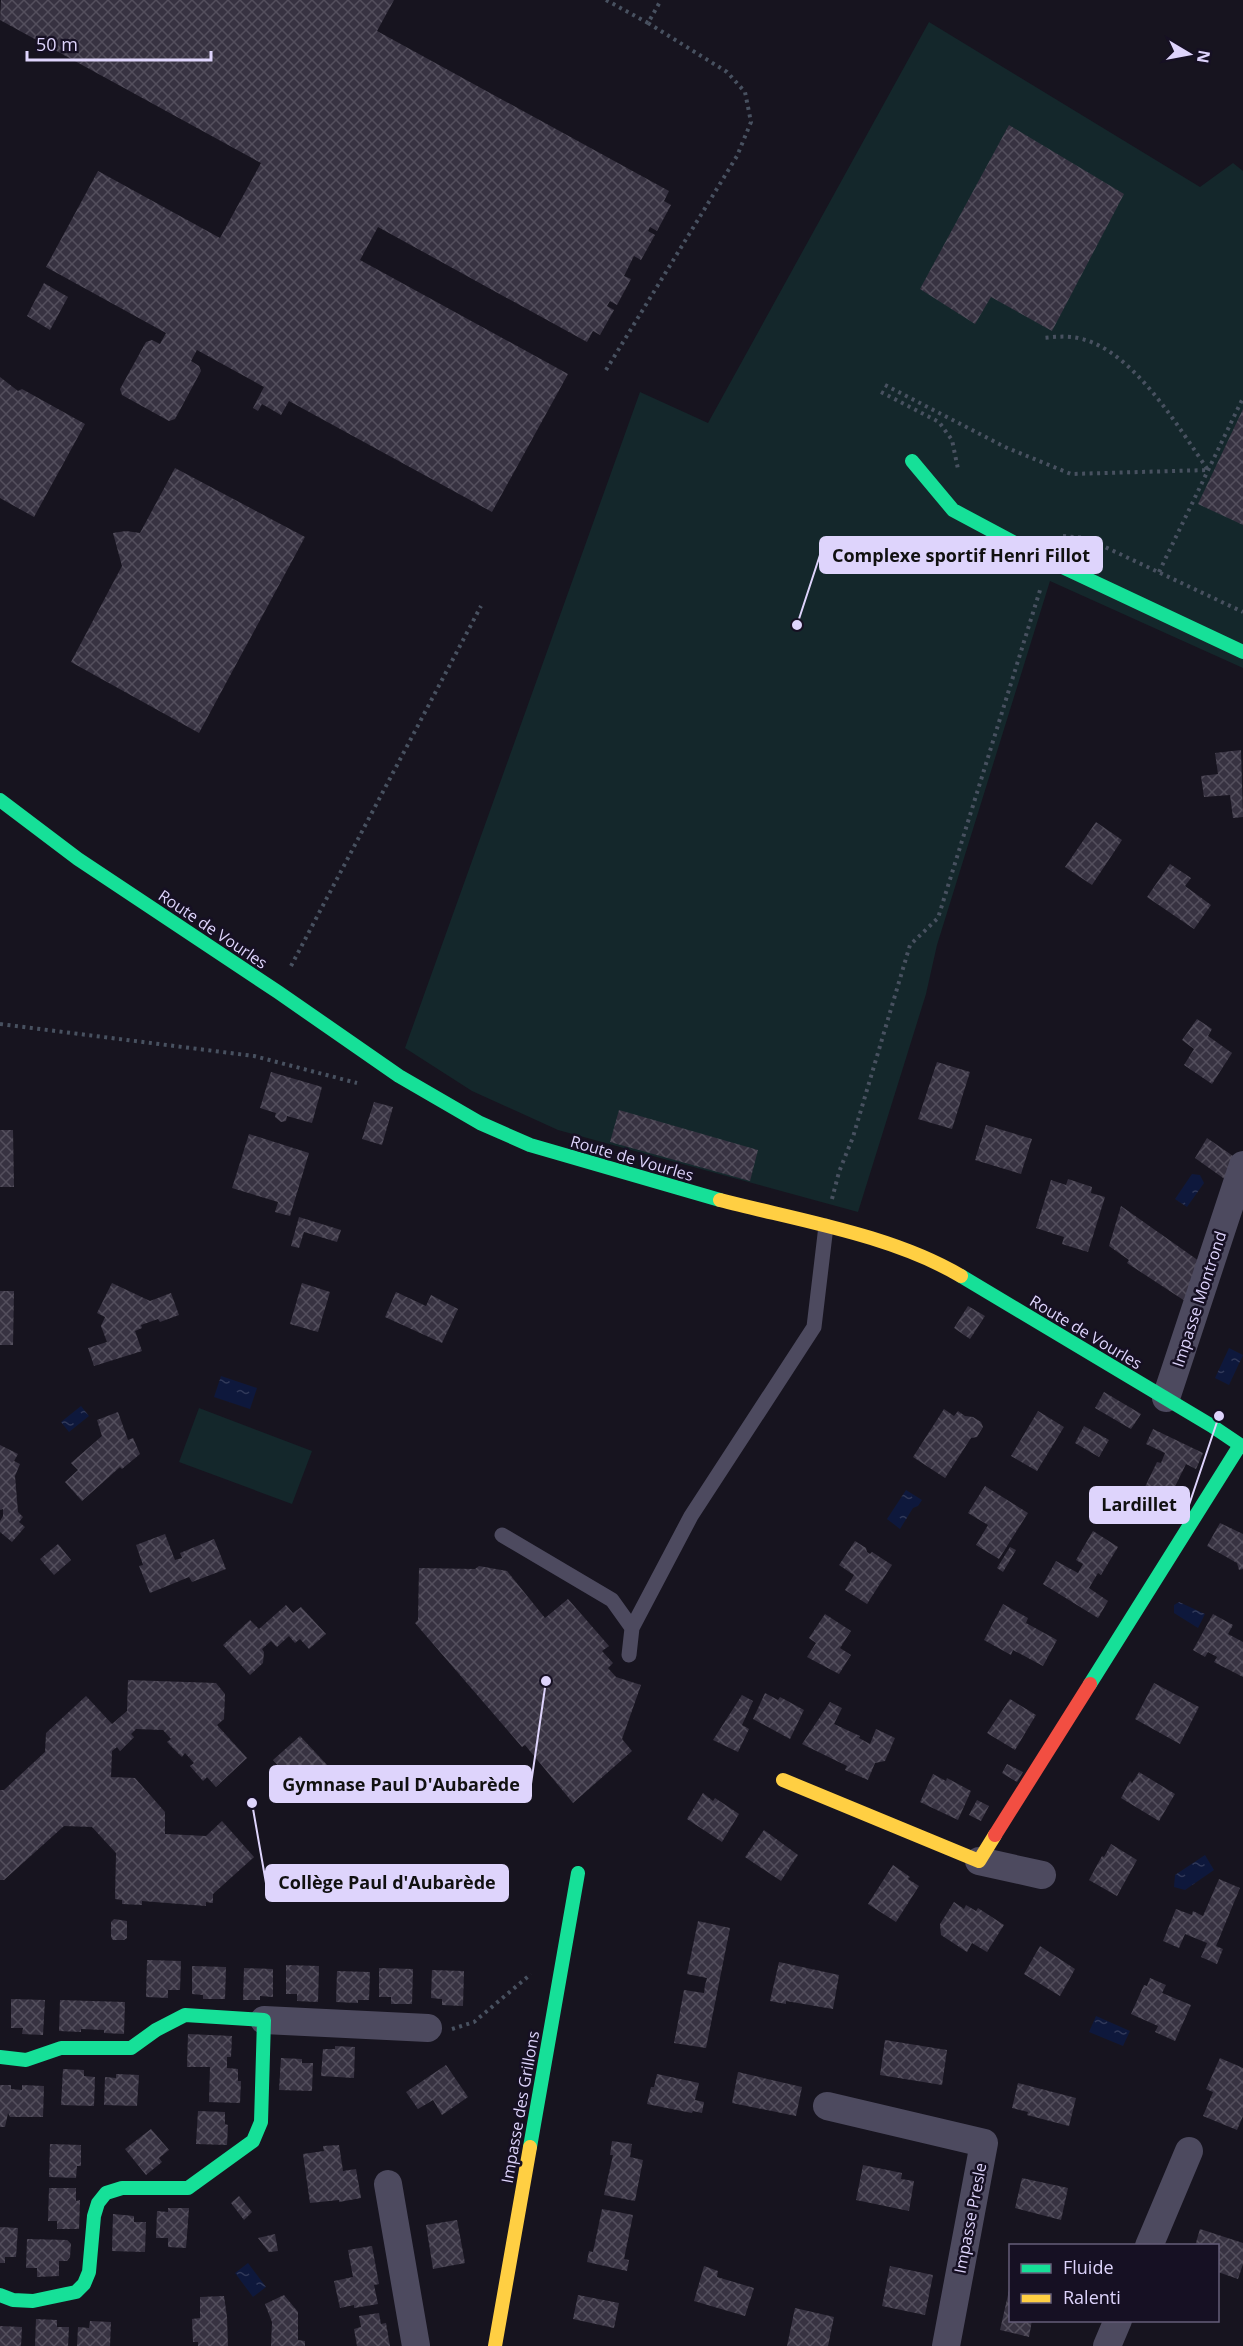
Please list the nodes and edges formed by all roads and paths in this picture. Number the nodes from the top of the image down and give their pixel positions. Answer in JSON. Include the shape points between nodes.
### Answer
{"nodes":[{"id":1,"x":606,"y":0,"type":"edge"},
{"id":2,"x":661,"y":0,"type":"edge"},
{"id":3,"x":648,"y":23,"type":"junction"},
{"id":4,"x":1041,"y":338,"type":"dead end"},
{"id":5,"x":606,"y":370,"type":"dead end"},
{"id":6,"x":885,"y":385,"type":"dead end"},
{"id":7,"x":881,"y":392,"type":"dead end"},
{"id":8,"x":1243,"y":398,"type":"edge"},
{"id":9,"x":912,"y":460,"type":"dead end"},
{"id":10,"x":1208,"y":470,"type":"junction"},
{"id":11,"x":961,"y":478,"type":"dead end"},
{"id":12,"x":1053,"y":532,"type":"dead end"},
{"id":13,"x":1064,"y":534,"type":"junction"},
{"id":14,"x":1052,"y":562,"type":"junction"},
{"id":15,"x":1159,"y":572,"type":"junction"},
{"id":16,"x":481,"y":606,"type":"dead end"},
{"id":17,"x":1243,"y":612,"type":"edge"},
{"id":18,"x":1243,"y":652,"type":"edge"},
{"id":19,"x":0,"y":800,"type":"edge"},
{"id":20,"x":0,"y":814,"type":"edge"},
{"id":21,"x":44,"y":834,"type":"junction"},
{"id":22,"x":278,"y":992,"type":"junction"},
{"id":23,"x":0,"y":1024,"type":"edge"},
{"id":24,"x":360,"y":1084,"type":"dead end"},
{"id":25,"x":1243,"y":1165,"type":"edge"},
{"id":26,"x":826,"y":1226,"type":"junction"},
{"id":27,"x":1166,"y":1398,"type":"junction"},
{"id":28,"x":1242,"y":1446,"type":"edge"},
{"id":29,"x":502,"y":1535,"type":"dead end"},
{"id":30,"x":632,"y":1628,"type":"junction"},
{"id":31,"x":628,"y":1655,"type":"dead end"},
{"id":32,"x":783,"y":1780,"type":"dead end"},
{"id":33,"x":979,"y":1861,"type":"junction"},
{"id":34,"x":578,"y":1873,"type":"dead end"},
{"id":35,"x":1042,"y":1875,"type":"dead end"},
{"id":36,"x":565,"y":1945,"type":"junction"},
{"id":37,"x":264,"y":2019,"type":"junction"},
{"id":38,"x":428,"y":2028,"type":"joint"},
{"id":39,"x":0,"y":2056,"type":"edge"},
{"id":40,"x":827,"y":2106,"type":"dead end"},
{"id":41,"x":1189,"y":2151,"type":"dead end"},
{"id":42,"x":388,"y":2184,"type":"dead end"},
{"id":43,"x":1150,"y":2244,"type":"edge"},
{"id":44,"x":0,"y":2295,"type":"edge"},
{"id":45,"x":1117,"y":2322,"type":"edge"},
{"id":46,"x":416,"y":2346,"type":"edge"},
{"id":47,"x":495,"y":2346,"type":"edge"},
{"id":48,"x":946,"y":2346,"type":"edge"},
{"id":49,"x":1107,"y":2346,"type":"edge"}],
"edges":[{"from":1,"to":3,"type":"path"},
{"from":2,"to":3,"type":"path"},
{"from":3,"to":5,"type":"path","via":[[727,72],[745,92],[751,122],[736,156]]},
{"from":4,"to":10,"type":"path","via":[[1070,336],[1116,355],[1137,374]]},
{"from":6,"to":10,"type":"path","via":[[1005,447],[1071,474]]},
{"from":7,"to":11,"type":"path","via":[[939,422],[952,440]]},
{"from":8,"to":10,"type":"path"},
{"from":9,"to":14,"type":"street","via":[[953,510]]},
{"from":10,"to":15,"type":"path"},
{"from":12,"to":13,"type":"path"},
{"from":13,"to":14,"type":"path"},
{"from":13,"to":15,"type":"path","via":[[1086,538]]},
{"from":14,"to":18,"type":"street"},
{"from":14,"to":26,"type":"path","via":[[938,918],[910,945],[838,1172]]},
{"from":15,"to":17,"type":"path"},
{"from":16,"to":22,"type":"path"},
{"from":19,"to":21,"type":"street","name":"Route de Vourles"},
{"from":20,"to":21,"type":"street","name":"Route de Vourles"},
{"from":21,"to":22,"type":"street","name":"Route de Vourles"},
{"from":22,"to":26,"type":"street","name":"Route de Vourles","via":[[399,1076],[480,1123],[530,1145],[699,1195]]},
{"from":23,"to":24,"type":"path","via":[[254,1056]]},
{"from":25,"to":27,"type":"street","name":"Impasse Montrond"},
{"from":26,"to":27,"type":"street","name":"Route de Vourles","via":[[883,1242],[945,1267]]},
{"from":26,"to":30,"type":"lane","via":[[814,1326],[691,1516]]},
{"from":27,"to":28,"type":"street","name":"Route de Vourles"},
{"from":28,"to":33,"type":"street"},
{"from":29,"to":30,"type":"lane","via":[[612,1600]]},
{"from":30,"to":31,"type":"lane"},
{"from":32,"to":33,"type":"street"},
{"from":33,"to":35,"type":"street"},
{"from":34,"to":36,"type":"street","name":"Impasse des Grillons"},
{"from":36,"to":38,"type":"path","via":[[474,2022],[452,2029]]},
{"from":36,"to":47,"type":"street","name":"Impasse des Grillons"},
{"from":37,"to":38,"type":"street"},
{"from":37,"to":39,"type":"street","via":[[185,2015],[131,2048],[61,2048],[26,2060]]},
{"from":37,"to":44,"type":"street","via":[[261,2122],[253,2141],[188,2188],[123,2187],[108,2191],[94,2213],[87,2278],[77,2292],[32,2303]]},
{"from":40,"to":48,"type":"street","name":"Impasse Presle","via":[[984,2143]]},
{"from":41,"to":43,"type":"street"},
{"from":42,"to":46,"type":"street"},
{"from":45,"to":49,"type":"street"}]}
